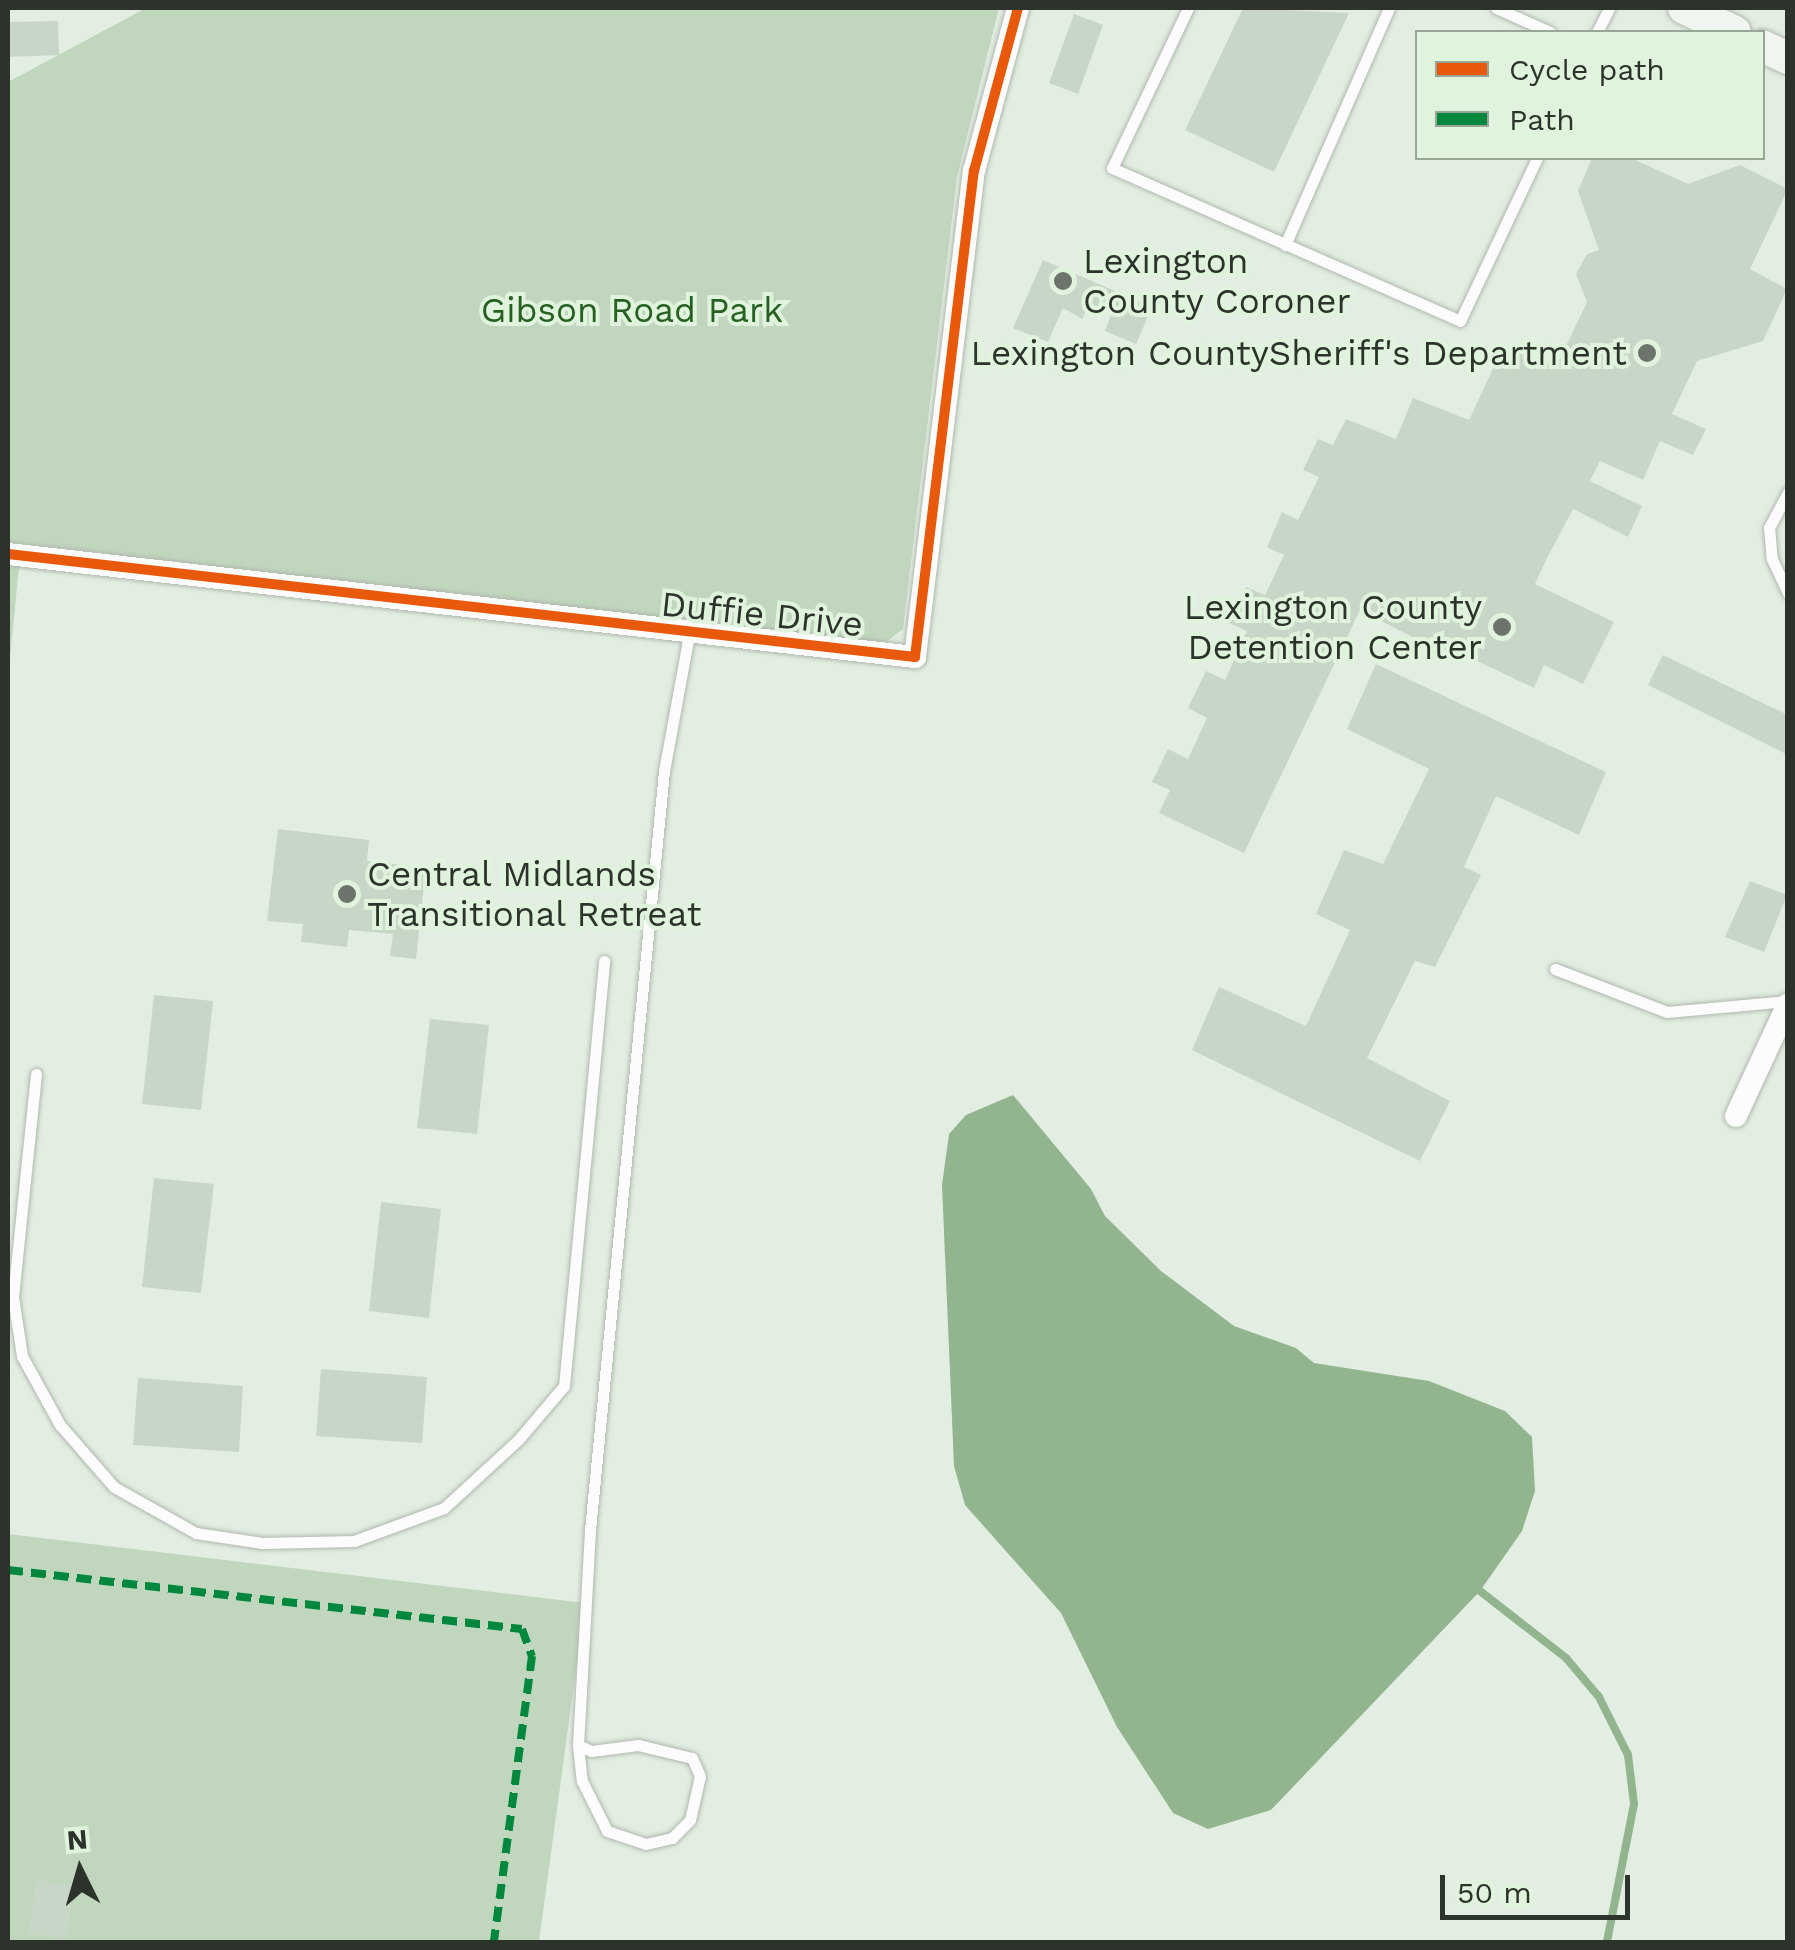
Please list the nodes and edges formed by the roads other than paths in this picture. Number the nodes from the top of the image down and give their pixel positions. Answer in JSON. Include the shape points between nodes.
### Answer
{"nodes":[{"id":1,"x":1018,"y":8,"type":"edge"},
{"id":2,"x":1188,"y":8,"type":"edge"},
{"id":3,"x":1389,"y":8,"type":"edge"},
{"id":4,"x":1496,"y":8,"type":"edge"},
{"id":5,"x":1684,"y":8,"type":"edge"},
{"id":6,"x":1546,"y":30,"type":"edge"},
{"id":7,"x":1732,"y":30,"type":"edge"},
{"id":8,"x":1765,"y":47,"type":"edge"},
{"id":9,"x":1788,"y":58,"type":"edge"},
{"id":10,"x":1536,"y":160,"type":"edge"},
{"id":11,"x":1285,"y":245,"type":"junction"},
{"id":12,"x":1788,"y":492,"type":"edge"},
{"id":13,"x":8,"y":554,"type":"edge"},
{"id":14,"x":1788,"y":592,"type":"edge"},
{"id":15,"x":689,"y":635,"type":"junction"},
{"id":16,"x":604,"y":961,"type":"dead end"},
{"id":17,"x":1555,"y":969,"type":"dead end"},
{"id":18,"x":1788,"y":1002,"type":"edge"},
{"id":19,"x":36,"y":1074,"type":"dead end"},
{"id":20,"x":1736,"y":1116,"type":"dead end"},
{"id":21,"x":578,"y":1745,"type":"junction"}],
"edges":[{"from":1,"to":15,"type":"street","name":"Duffie Drive","via":[[974,171],[916,657]]},
{"from":2,"to":11,"type":"lane","via":[[1112,168]]},
{"from":3,"to":11,"type":"lane"},
{"from":4,"to":6,"type":"lane"},
{"from":5,"to":7,"type":"street"},
{"from":8,"to":9,"type":"street"},
{"from":10,"to":11,"type":"lane","via":[[1460,322]]},
{"from":12,"to":14,"type":"lane","via":[[1769,527],[1772,559]]},
{"from":13,"to":15,"type":"street","name":"Duffie Drive"},
{"from":15,"to":21,"type":"lane","via":[[669,722],[660,810],[592,1511]]},
{"from":16,"to":19,"type":"lane","via":[[564,1386],[518,1440],[444,1508],[354,1541],[262,1544],[196,1533],[114,1487],[60,1425],[22,1356],[13,1297]]},
{"from":17,"to":18,"type":"lane","via":[[1668,1012]]},
{"from":18,"to":20,"type":"street"},
{"from":21,"to":21,"type":"lane","via":[[591,1751],[655,1748],[692,1758],[700,1776],[690,1820],[672,1838],[646,1844],[607,1831],[582,1781]]}]}
